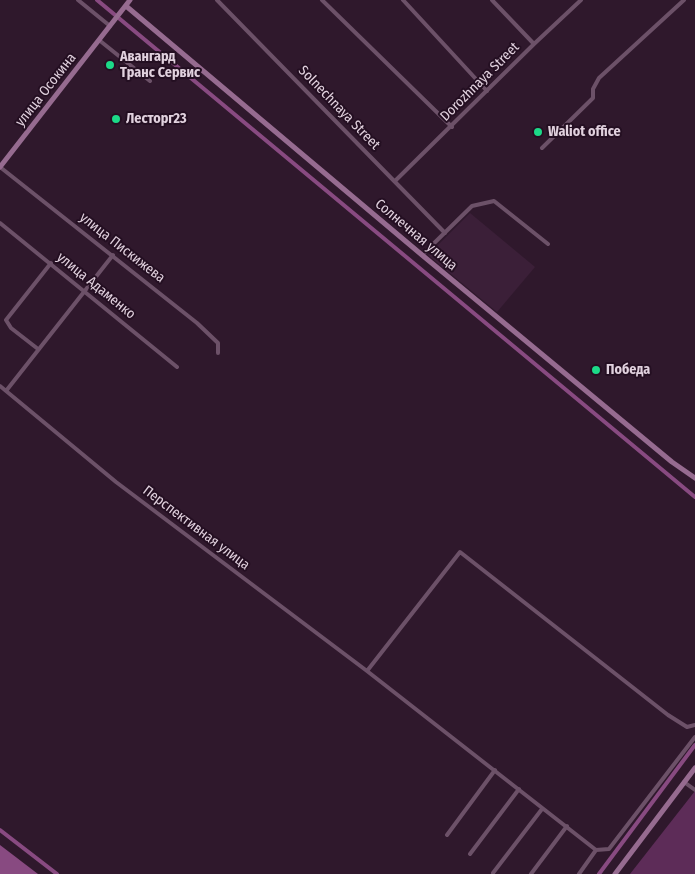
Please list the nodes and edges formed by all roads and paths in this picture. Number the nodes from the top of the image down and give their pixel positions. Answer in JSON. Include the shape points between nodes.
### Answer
{"nodes":[{"id":1,"x":78,"y":0,"type":"edge"},
{"id":2,"x":130,"y":0,"type":"edge"},
{"id":3,"x":217,"y":0,"type":"edge"},
{"id":4,"x":322,"y":0,"type":"edge"},
{"id":5,"x":403,"y":0,"type":"edge"},
{"id":6,"x":492,"y":0,"type":"edge"},
{"id":7,"x":581,"y":0,"type":"edge"},
{"id":8,"x":684,"y":0,"type":"edge"},
{"id":9,"x":126,"y":6,"type":"junction"},
{"id":10,"x":112,"y":24,"type":"junction"},
{"id":11,"x":99,"y":40,"type":"junction"},
{"id":12,"x":534,"y":44,"type":"junction"},
{"id":13,"x":150,"y":81,"type":"dead end"},
{"id":14,"x":487,"y":91,"type":"junction"},
{"id":15,"x":452,"y":127,"type":"junction"},
{"id":16,"x":542,"y":148,"type":"dead end"},
{"id":17,"x":0,"y":167,"type":"edge"},
{"id":18,"x":395,"y":181,"type":"junction"},
{"id":19,"x":0,"y":223,"type":"edge"},
{"id":20,"x":445,"y":233,"type":"junction"},
{"id":21,"x":548,"y":244,"type":"dead end"},
{"id":22,"x":113,"y":255,"type":"junction"},
{"id":23,"x":422,"y":255,"type":"junction"},
{"id":24,"x":51,"y":263,"type":"junction"},
{"id":25,"x":85,"y":291,"type":"junction"},
{"id":26,"x":38,"y":350,"type":"junction"},
{"id":27,"x":218,"y":353,"type":"dead end"},
{"id":28,"x":178,"y":368,"type":"dead end"},
{"id":29,"x":0,"y":386,"type":"edge"},
{"id":30,"x":6,"y":391,"type":"junction"},
{"id":31,"x":695,"y":478,"type":"edge"},
{"id":32,"x":367,"y":671,"type":"junction"},
{"id":33,"x":695,"y":725,"type":"edge"},
{"id":34,"x":695,"y":737,"type":"edge"},
{"id":35,"x":695,"y":768,"type":"edge"},
{"id":36,"x":495,"y":770,"type":"junction"},
{"id":37,"x":684,"y":782,"type":"junction"},
{"id":38,"x":519,"y":789,"type":"junction"},
{"id":39,"x":695,"y":790,"type":"edge"},
{"id":40,"x":542,"y":809,"type":"junction"},
{"id":41,"x":567,"y":826,"type":"junction"},
{"id":42,"x":447,"y":835,"type":"dead end"},
{"id":43,"x":596,"y":850,"type":"junction"},
{"id":44,"x":470,"y":854,"type":"dead end"},
{"id":45,"x":494,"y":873,"type":"edge"},
{"id":46,"x":530,"y":874,"type":"edge"},
{"id":47,"x":579,"y":874,"type":"edge"},
{"id":48,"x":615,"y":874,"type":"edge"}],
"edges":[{"from":1,"to":10,"type":"street"},
{"from":2,"to":9,"type":"main road","name":"улица Осокина"},
{"from":3,"to":18,"type":"street","name":"Solnechnaya Street"},
{"from":4,"to":15,"type":"street"},
{"from":5,"to":14,"type":"street"},
{"from":6,"to":12,"type":"street"},
{"from":7,"to":12,"type":"street","name":"Dorozhnaya Street"},
{"from":8,"to":16,"type":"street","via":[[599,78],[593,89],[593,98]]},
{"from":9,"to":10,"type":"main road","name":"улица Осокина"},
{"from":9,"to":23,"type":"main road","name":"Солнечная улица"},
{"from":10,"to":11,"type":"main road","name":"улица Осокина"},
{"from":11,"to":13,"type":"street"},
{"from":11,"to":17,"type":"main road","name":"улица Осокина"},
{"from":12,"to":14,"type":"street","name":"Dorozhnaya Street"},
{"from":14,"to":15,"type":"street","name":"Dorozhnaya Street"},
{"from":15,"to":18,"type":"street","name":"Dorozhnaya Street"},
{"from":17,"to":22,"type":"street","name":"улица Пискижева"},
{"from":18,"to":20,"type":"street","name":"Solnechnaya Street"},
{"from":19,"to":24,"type":"street","name":"улица Адаменко"},
{"from":20,"to":21,"type":"street","via":[[472,206],[494,201]]},
{"from":20,"to":23,"type":"street"},
{"from":22,"to":25,"type":"street"},
{"from":22,"to":27,"type":"street","name":"улица Пискижева","via":[[214,339],[219,345]]},
{"from":23,"to":31,"type":"main road","name":"Солнечная улица"},
{"from":24,"to":25,"type":"street","name":"улица Адаменко"},
{"from":24,"to":26,"type":"street","via":[[6,320]]},
{"from":25,"to":26,"type":"street"},
{"from":25,"to":28,"type":"street","name":"улица Адаменко"},
{"from":26,"to":30,"type":"street"},
{"from":29,"to":30,"type":"street","name":"Перспективная улица"},
{"from":30,"to":32,"type":"street","name":"Перспективная улица","via":[[116,482]]},
{"from":32,"to":33,"type":"street","via":[[460,552],[668,715],[687,726]]},
{"from":32,"to":36,"type":"street","name":"Перспективная улица"},
{"from":34,"to":43,"type":"street","via":[[610,849]]},
{"from":35,"to":37,"type":"main road"},
{"from":36,"to":38,"type":"street","name":"Перспективная улица"},
{"from":36,"to":42,"type":"street"},
{"from":37,"to":39,"type":"street"},
{"from":37,"to":48,"type":"main road"},
{"from":38,"to":40,"type":"street","name":"Перспективная улица"},
{"from":38,"to":44,"type":"street"},
{"from":40,"to":41,"type":"street","name":"Перспективная улица"},
{"from":40,"to":45,"type":"street"},
{"from":41,"to":43,"type":"street","name":"Перспективная улица"},
{"from":41,"to":46,"type":"street"},
{"from":43,"to":47,"type":"street"}]}
